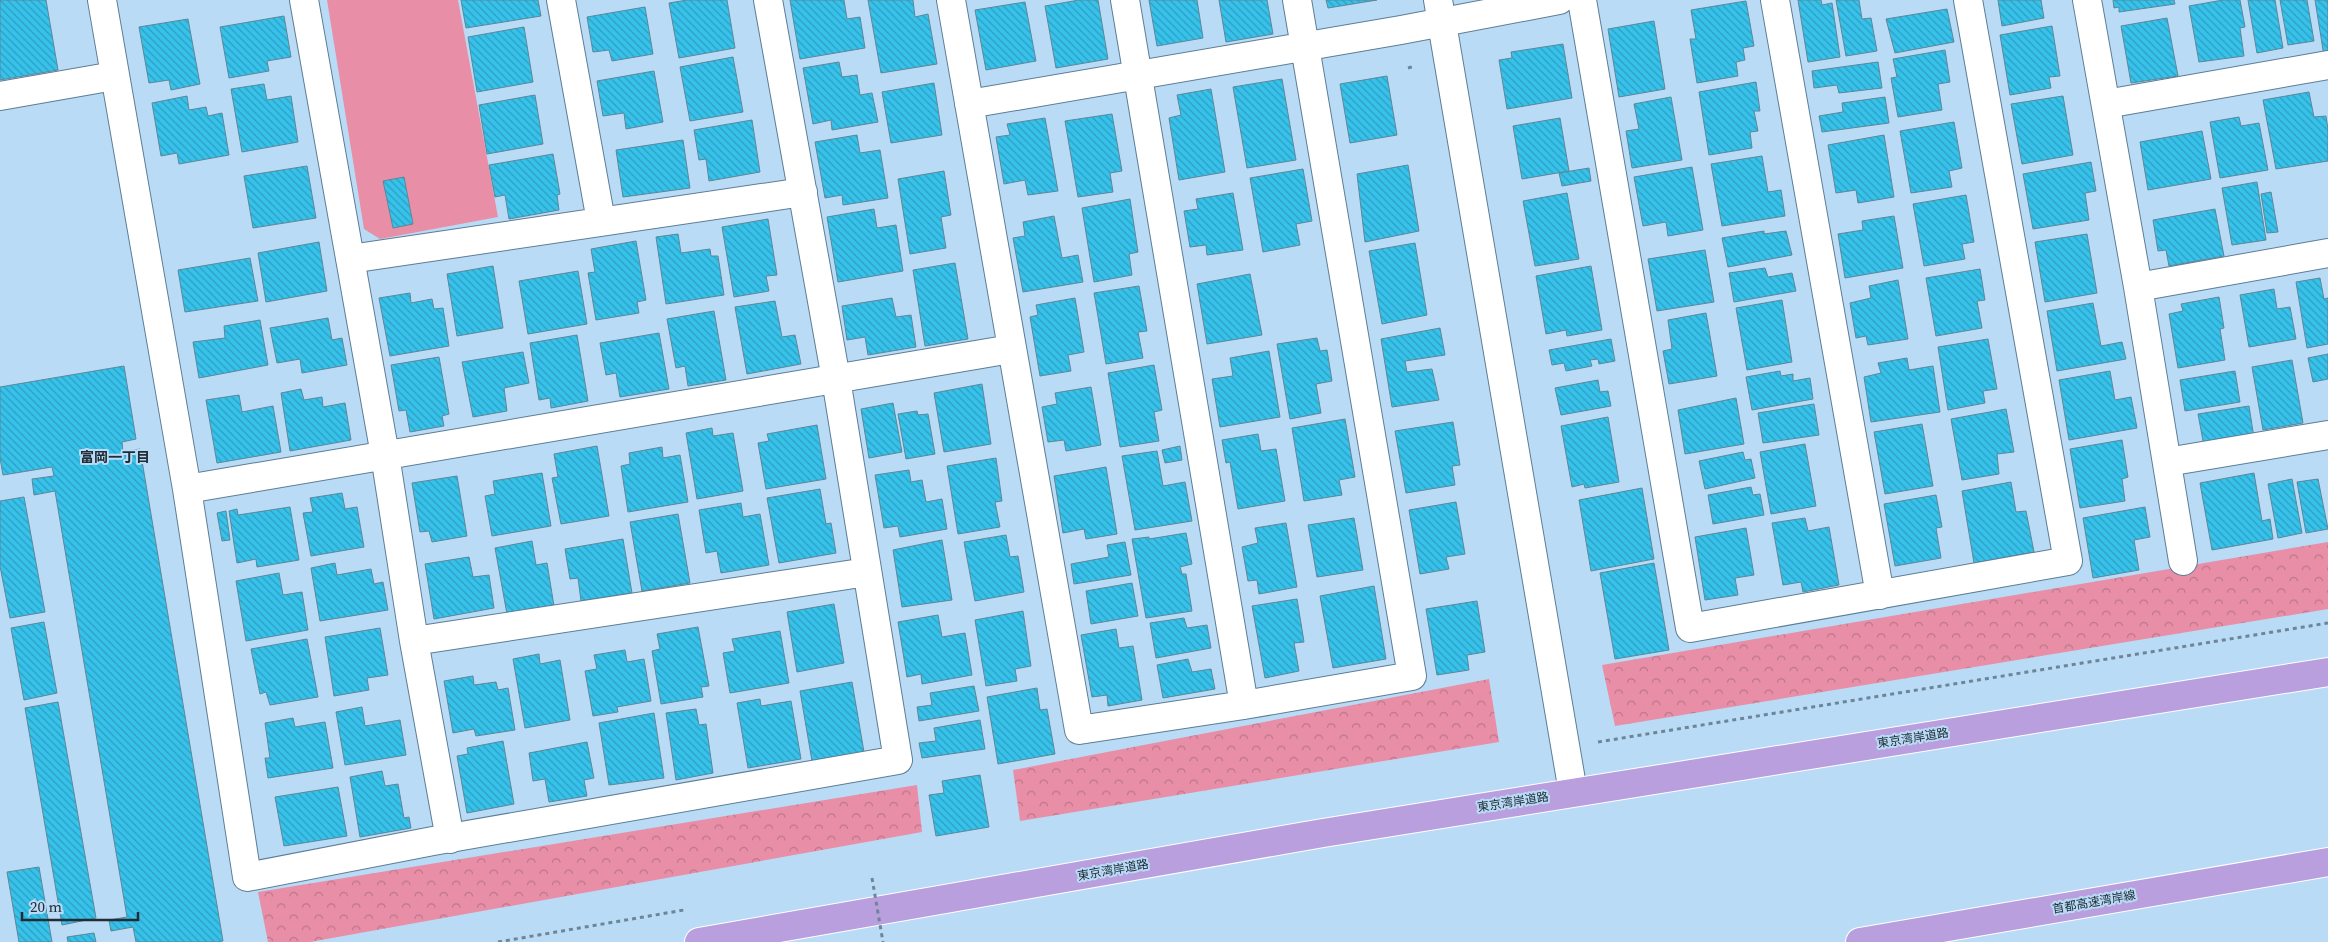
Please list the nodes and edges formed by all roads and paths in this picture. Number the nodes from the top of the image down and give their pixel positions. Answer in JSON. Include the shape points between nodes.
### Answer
{"nodes":[{"id":1,"x":304,"y":0,"type":"edge"},
{"id":2,"x":561,"y":0,"type":"edge"},
{"id":3,"x":768,"y":0,"type":"edge"},
{"id":4,"x":951,"y":0,"type":"edge"},
{"id":5,"x":1125,"y":0,"type":"edge"},
{"id":6,"x":1297,"y":0,"type":"edge"},
{"id":7,"x":1559,"y":0,"type":"edge"},
{"id":8,"x":1582,"y":0,"type":"edge"},
{"id":9,"x":1775,"y":0,"type":"edge"},
{"id":10,"x":1968,"y":0,"type":"edge"},
{"id":11,"x":2087,"y":0,"type":"edge"},
{"id":12,"x":107,"y":1,"type":"edge"},
{"id":13,"x":1440,"y":11,"type":"edge"},
{"id":14,"x":1305,"y":47,"type":"junction"},
{"id":15,"x":2328,"y":65,"type":"edge"},
{"id":16,"x":114,"y":76,"type":"junction"},
{"id":17,"x":1138,"y":76,"type":"junction"},
{"id":18,"x":0,"y":96,"type":"edge"},
{"id":19,"x":969,"y":104,"type":"junction"},
{"id":20,"x":2106,"y":104,"type":"junction"},
{"id":21,"x":803,"y":192,"type":"junction"},
{"id":22,"x":601,"y":222,"type":"junction"},
{"id":23,"x":2328,"y":253,"type":"edge"},
{"id":24,"x":350,"y":259,"type":"junction"},
{"id":25,"x":2138,"y":287,"type":"junction"},
{"id":26,"x":1011,"y":349,"type":"junction"},
{"id":27,"x":836,"y":378,"type":"junction"},
{"id":28,"x":2328,"y":435,"type":"edge"},
{"id":29,"x":385,"y":455,"type":"junction"},
{"id":30,"x":2166,"y":462,"type":"junction"},
{"id":31,"x":186,"y":489,"type":"junction"},
{"id":32,"x":2183,"y":560,"type":"dead end"},
{"id":33,"x":867,"y":572,"type":"junction"},
{"id":34,"x":1880,"y":595,"type":"junction"},
{"id":35,"x":2328,"y":623,"type":"edge"},
{"id":36,"x":414,"y":642,"type":"junction"},
{"id":37,"x":2328,"y":672,"type":"edge"},
{"id":38,"x":1244,"y":705,"type":"junction"},
{"id":39,"x":1566,"y":748,"type":"junction"},
{"id":40,"x":1573,"y":792,"type":"junction"},
{"id":41,"x":450,"y":839,"type":"junction"},
{"id":42,"x":2328,"y":862,"type":"edge"},
{"id":43,"x":872,"y":878,"type":"dead end"},
{"id":44,"x":699,"y":942,"type":"edge"},
{"id":45,"x":882,"y":942,"type":"edge"},
{"id":46,"x":1860,"y":942,"type":"edge"}],
"edges":[{"from":1,"to":24,"type":"street"},
{"from":2,"to":22,"type":"street"},
{"from":3,"to":21,"type":"street"},
{"from":4,"to":19,"type":"street"},
{"from":5,"to":17,"type":"street"},
{"from":6,"to":14,"type":"street"},
{"from":7,"to":13,"type":"street"},
{"from":8,"to":34,"type":"street","via":[[1690,628]]},
{"from":9,"to":34,"type":"street"},
{"from":10,"to":34,"type":"street","via":[[2068,561]]},
{"from":11,"to":20,"type":"street"},
{"from":12,"to":16,"type":"street"},
{"from":13,"to":14,"type":"street"},
{"from":13,"to":39,"type":"street"},
{"from":14,"to":17,"type":"street"},
{"from":14,"to":38,"type":"street","via":[[1412,676]]},
{"from":15,"to":20,"type":"street"},
{"from":16,"to":18,"type":"street"},
{"from":16,"to":31,"type":"street"},
{"from":17,"to":19,"type":"street"},
{"from":17,"to":38,"type":"street"},
{"from":19,"to":26,"type":"street"},
{"from":20,"to":25,"type":"street"},
{"from":21,"to":22,"type":"street"},
{"from":21,"to":27,"type":"street"},
{"from":22,"to":24,"type":"street"},
{"from":23,"to":25,"type":"street"},
{"from":24,"to":29,"type":"street"},
{"from":25,"to":30,"type":"street"},
{"from":26,"to":27,"type":"street"},
{"from":26,"to":38,"type":"street","via":[[1079,730]]},
{"from":27,"to":29,"type":"street"},
{"from":27,"to":33,"type":"street"},
{"from":28,"to":30,"type":"street"},
{"from":29,"to":31,"type":"street"},
{"from":29,"to":36,"type":"street"},
{"from":30,"to":32,"type":"street"},
{"from":31,"to":41,"type":"street","via":[[247,877]]},
{"from":33,"to":36,"type":"street"},
{"from":33,"to":41,"type":"street","via":[[898,760]]},
{"from":35,"to":39,"type":"path"},
{"from":36,"to":41,"type":"street"},
{"from":37,"to":40,"type":"highway","name":"東京湾岸道路"},
{"from":39,"to":40,"type":"street"},
{"from":40,"to":44,"type":"highway","name":"東京湾岸道路"},
{"from":42,"to":46,"type":"highway","name":"首都高速湾岸線"},
{"from":43,"to":45,"type":"path","bridge":true}]}
